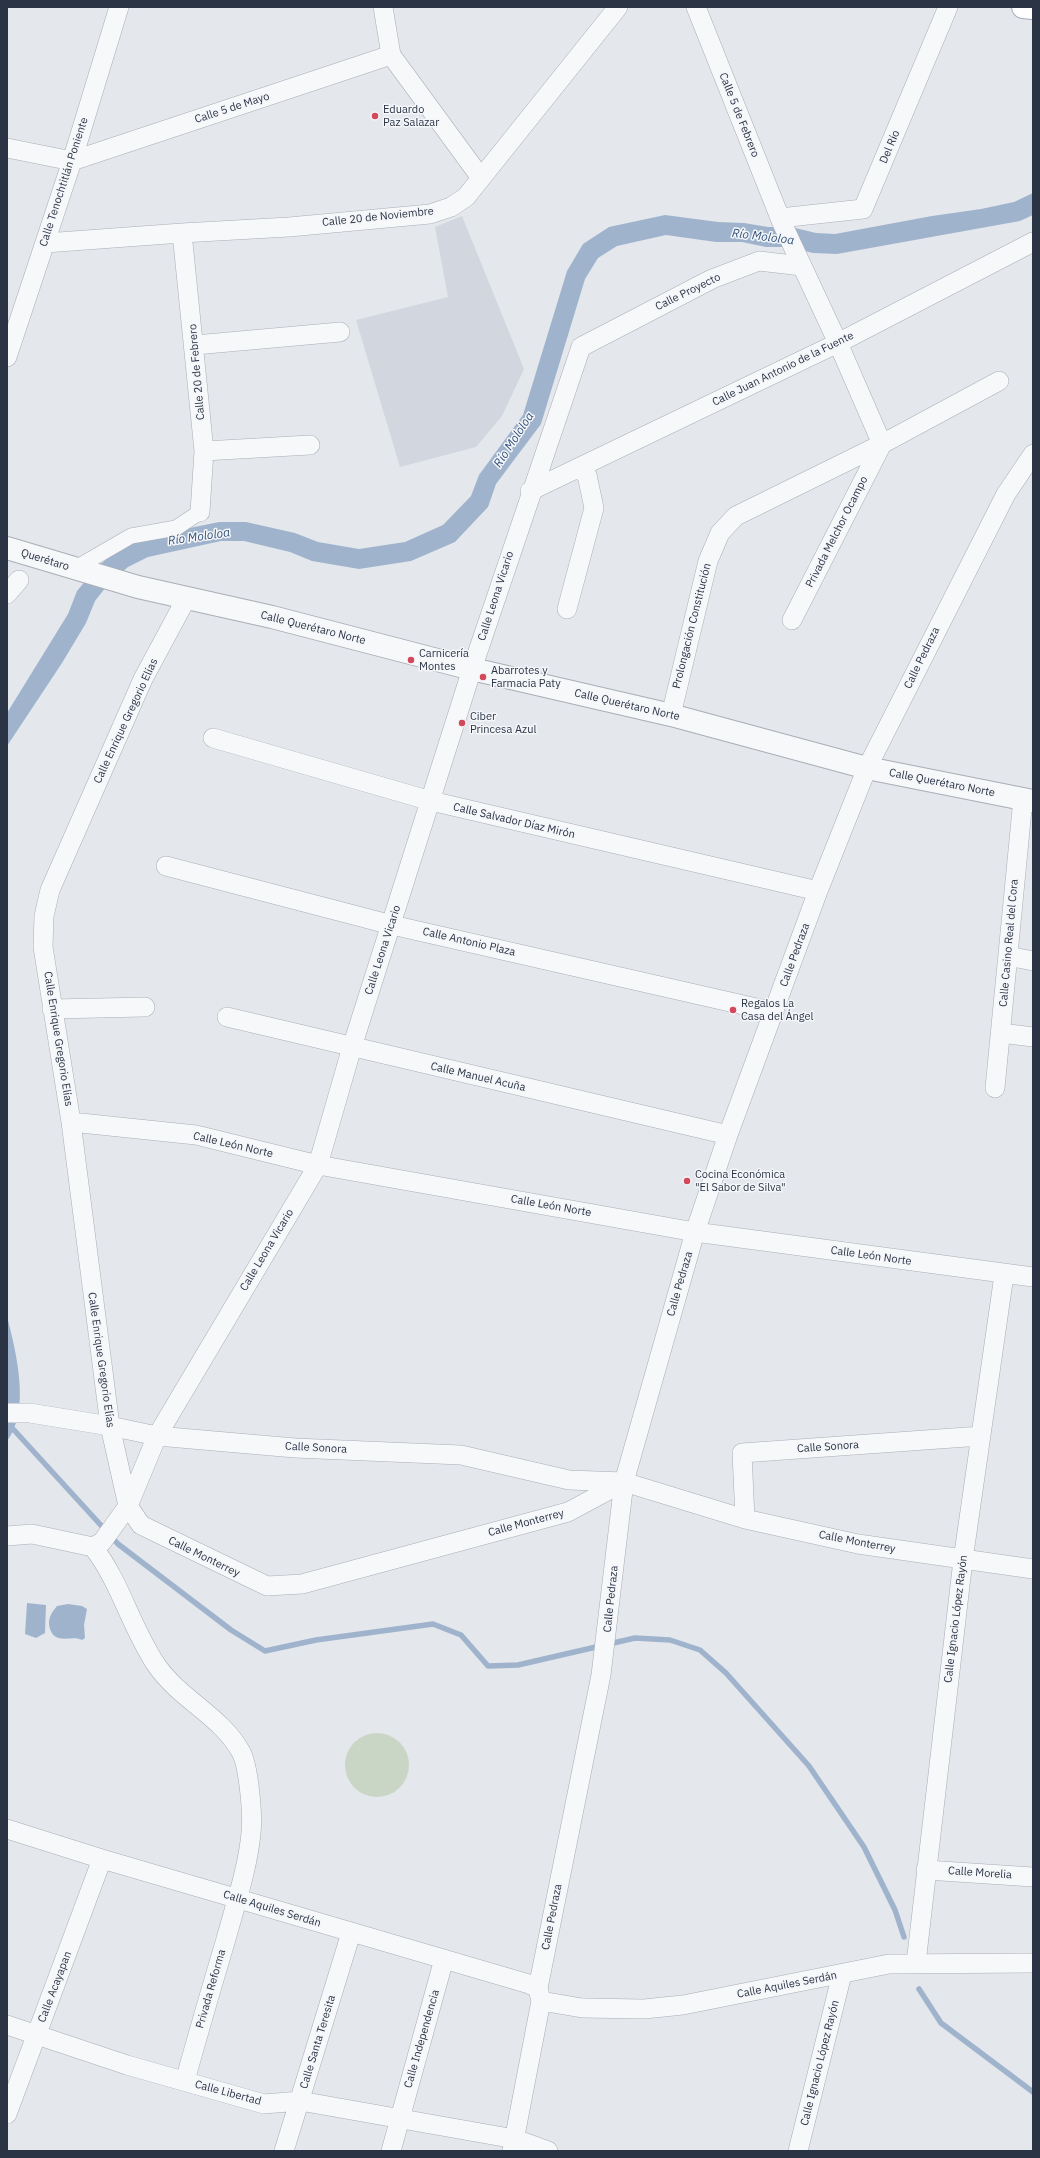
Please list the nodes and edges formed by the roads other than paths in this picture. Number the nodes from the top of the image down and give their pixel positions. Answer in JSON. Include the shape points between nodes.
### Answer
{"nodes":[{"id":1,"x":119,"y":7,"type":"edge"},
{"id":2,"x":383,"y":7,"type":"edge"},
{"id":3,"x":618,"y":7,"type":"edge"},
{"id":4,"x":696,"y":7,"type":"edge"},
{"id":5,"x":948,"y":7,"type":"edge"},
{"id":6,"x":1023,"y":7,"type":"edge"},
{"id":7,"x":1033,"y":8,"type":"edge"},
{"id":8,"x":391,"y":55,"type":"junction"},
{"id":9,"x":7,"y":148,"type":"edge"},
{"id":10,"x":72,"y":161,"type":"junction"},
{"id":11,"x":481,"y":178,"type":"junction"},
{"id":12,"x":781,"y":221,"type":"junction"},
{"id":13,"x":182,"y":233,"type":"junction"},
{"id":14,"x":1033,"y":242,"type":"edge"},
{"id":15,"x":45,"y":243,"type":"junction"},
{"id":16,"x":801,"y":263,"type":"junction"},
{"id":17,"x":340,"y":332,"type":"dead end"},
{"id":18,"x":838,"y":343,"type":"junction"},
{"id":19,"x":195,"y":345,"type":"junction"},
{"id":20,"x":581,"y":347,"type":"joint"},
{"id":21,"x":7,"y":357,"type":"edge"},
{"id":22,"x":999,"y":381,"type":"dead end"},
{"id":23,"x":882,"y":444,"type":"junction"},
{"id":24,"x":310,"y":445,"type":"dead end"},
{"id":25,"x":204,"y":451,"type":"junction"},
{"id":26,"x":1029,"y":464,"type":"edge"},
{"id":27,"x":578,"y":468,"type":"junction"},
{"id":28,"x":530,"y":491,"type":"junction"},
{"id":29,"x":200,"y":512,"type":"joint"},
{"id":30,"x":7,"y":548,"type":"edge"},
{"id":31,"x":78,"y":570,"type":"junction"},
{"id":32,"x":186,"y":599,"type":"junction"},
{"id":33,"x":567,"y":609,"type":"dead end"},
{"id":34,"x":792,"y":620,"type":"dead end"},
{"id":35,"x":472,"y":669,"type":"junction"},
{"id":36,"x":671,"y":715,"type":"junction"},
{"id":37,"x":213,"y":738,"type":"dead end"},
{"id":38,"x":867,"y":768,"type":"junction"},
{"id":39,"x":1028,"y":800,"type":"edge"},
{"id":40,"x":431,"y":802,"type":"junction"},
{"id":41,"x":166,"y":866,"type":"dead end"},
{"id":42,"x":818,"y":891,"type":"junction"},
{"id":43,"x":392,"y":925,"type":"junction"},
{"id":44,"x":1008,"y":956,"type":"junction"},
{"id":45,"x":1033,"y":961,"type":"edge"},
{"id":46,"x":145,"y":1007,"type":"dead end"},
{"id":47,"x":52,"y":1010,"type":"junction"},
{"id":48,"x":774,"y":1012,"type":"junction"},
{"id":49,"x":228,"y":1017,"type":"dead end"},
{"id":50,"x":1001,"y":1033,"type":"junction"},
{"id":51,"x":1033,"y":1036,"type":"edge"},
{"id":52,"x":352,"y":1047,"type":"junction"},
{"id":53,"x":995,"y":1088,"type":"dead end"},
{"id":54,"x":71,"y":1122,"type":"junction"},
{"id":55,"x":728,"y":1135,"type":"junction"},
{"id":56,"x":318,"y":1165,"type":"junction"},
{"id":57,"x":695,"y":1232,"type":"junction"},
{"id":58,"x":1004,"y":1275,"type":"junction"},
{"id":59,"x":1033,"y":1277,"type":"edge"},
{"id":60,"x":7,"y":1413,"type":"edge"},
{"id":61,"x":110,"y":1426,"type":"junction"},
{"id":62,"x":158,"y":1436,"type":"junction"},
{"id":63,"x":981,"y":1436,"type":"junction"},
{"id":64,"x":624,"y":1482,"type":"junction"},
{"id":65,"x":128,"y":1506,"type":"junction"},
{"id":66,"x":745,"y":1519,"type":"junction"},
{"id":67,"x":7,"y":1536,"type":"edge"},
{"id":68,"x":98,"y":1544,"type":"junction"},
{"id":69,"x":963,"y":1560,"type":"junction"},
{"id":70,"x":1033,"y":1569,"type":"edge"},
{"id":71,"x":7,"y":1829,"type":"edge"},
{"id":72,"x":102,"y":1859,"type":"junction"},
{"id":73,"x":926,"y":1870,"type":"junction"},
{"id":74,"x":1033,"y":1877,"type":"edge"},
{"id":75,"x":238,"y":1897,"type":"junction"},
{"id":76,"x":351,"y":1933,"type":"junction"},
{"id":77,"x":444,"y":1959,"type":"junction"},
{"id":78,"x":916,"y":1963,"type":"junction"},
{"id":79,"x":1033,"y":1963,"type":"edge"},
{"id":80,"x":842,"y":1974,"type":"junction"},
{"id":81,"x":539,"y":1994,"type":"junction"},
{"id":82,"x":7,"y":2025,"type":"edge"},
{"id":83,"x":37,"y":2034,"type":"junction"},
{"id":84,"x":185,"y":2081,"type":"junction"},
{"id":85,"x":300,"y":2101,"type":"junction"},
{"id":86,"x":7,"y":2114,"type":"edge"},
{"id":87,"x":399,"y":2119,"type":"junction"},
{"id":88,"x":513,"y":2145,"type":"edge"},
{"id":89,"x":284,"y":2151,"type":"edge"},
{"id":90,"x":391,"y":2151,"type":"edge"},
{"id":91,"x":548,"y":2151,"type":"edge"},
{"id":92,"x":798,"y":2151,"type":"edge"}],
"edges":[{"from":1,"to":10,"type":"street","name":"Calle Tenochtitlán Poniente"},
{"from":2,"to":8,"type":"street"},
{"from":3,"to":11,"type":"street","name":"Calle 20 de Noviembre"},
{"from":4,"to":12,"type":"street","name":"Calle 5 de Febrero"},
{"from":5,"to":12,"type":"street","name":"Del Río","via":[[863,209]]},
{"from":6,"to":7,"type":"main road"},
{"from":8,"to":10,"type":"street","name":"Calle 5 de Mayo"},
{"from":8,"to":11,"type":"street"},
{"from":9,"to":10,"type":"street"},
{"from":10,"to":15,"type":"street","name":"Calle Tenochtitlán Poniente"},
{"from":11,"to":13,"type":"street","name":"Calle 20 de Noviembre","via":[[466,197],[430,214],[289,227]]},
{"from":12,"to":16,"type":"street","name":"Calle 5 de Febrero"},
{"from":13,"to":15,"type":"street","name":"Calle 20 de Noviembre"},
{"from":13,"to":19,"type":"street","name":"Calle 20 de Febrero"},
{"from":14,"to":18,"type":"street","name":"Calle Juan Antonio de la Fuente"},
{"from":15,"to":21,"type":"street","name":"Calle Tenochtitlán Poniente"},
{"from":16,"to":18,"type":"street"},
{"from":16,"to":20,"type":"street","name":"Calle Proyecto","via":[[759,262],[746,266],[712,279]]},
{"from":17,"to":19,"type":"street"},
{"from":18,"to":23,"type":"street"},
{"from":18,"to":27,"type":"street","name":"Calle Juan Antonio de la Fuente"},
{"from":19,"to":25,"type":"street","name":"Calle 20 de Febrero"},
{"from":20,"to":28,"type":"street","name":"Calle Leona Vicario"},
{"from":22,"to":23,"type":"street","name":"Prolongación Constitución"},
{"from":23,"to":34,"type":"street","name":"Privada Melchor Ocampo"},
{"from":23,"to":36,"type":"street","name":"Prolongación Constitución","via":[[736,516],[720,533],[708,561]]},
{"from":24,"to":25,"type":"street"},
{"from":25,"to":29,"type":"street","name":"Calle 20 de Febrero"},
{"from":26,"to":38,"type":"street","name":"Calle Pedraza","via":[[1006,494]]},
{"from":27,"to":28,"type":"street","name":"Calle Juan Antonio de la Fuente"},
{"from":27,"to":33,"type":"street","via":[[587,475],[594,508]]},
{"from":28,"to":35,"type":"street","name":"Calle Leona Vicario"},
{"from":29,"to":31,"type":"street","via":[[176,528],[131,536]]},
{"from":30,"to":31,"type":"street","name":"Querétaro"},
{"from":31,"to":32,"type":"street","name":"Calle Querétaro Norte"},
{"from":32,"to":35,"type":"street","name":"Calle Querétaro Norte","via":[[272,617]]},
{"from":32,"to":47,"type":"street","name":"Calle Enrique Gregorio Elías","via":[[143,679],[50,890],[44,916],[43,947]]},
{"from":35,"to":36,"type":"street","name":"Calle Querétaro Norte"},
{"from":35,"to":40,"type":"street","name":"Calle Leona Vicario"},
{"from":36,"to":38,"type":"street","name":"Calle Querétaro Norte"},
{"from":37,"to":40,"type":"street","name":"Calle Salvador Díaz Mirón"},
{"from":38,"to":39,"type":"street","name":"Calle Querétaro Norte"},
{"from":38,"to":42,"type":"street","name":"Calle Pedraza"},
{"from":39,"to":44,"type":"street","name":"Calle Casino Real del Cora"},
{"from":40,"to":42,"type":"street","name":"Calle Salvador Díaz Mirón"},
{"from":40,"to":43,"type":"street","name":"Calle Leona Vicario"},
{"from":41,"to":43,"type":"street","name":"Calle Antonio Plaza"},
{"from":42,"to":48,"type":"street","name":"Calle Pedraza"},
{"from":43,"to":48,"type":"street","name":"Calle Antonio Plaza"},
{"from":43,"to":52,"type":"street","name":"Calle Leona Vicario"},
{"from":44,"to":45,"type":"street"},
{"from":44,"to":50,"type":"street","name":"Calle Casino Real del Cora"},
{"from":46,"to":47,"type":"street"},
{"from":47,"to":54,"type":"street","name":"Calle Enrique Gregorio Elías"},
{"from":48,"to":55,"type":"street","name":"Calle Pedraza"},
{"from":49,"to":52,"type":"street","name":"Calle Manuel Acuña"},
{"from":50,"to":51,"type":"street"},
{"from":50,"to":53,"type":"street","name":"Calle Casino Real del Cora"},
{"from":52,"to":55,"type":"street","name":"Calle Manuel Acuña"},
{"from":52,"to":56,"type":"street","name":"Calle Leona Vicario"},
{"from":54,"to":56,"type":"street","name":"Calle León Norte","via":[[196,1135]]},
{"from":54,"to":61,"type":"street","name":"Calle Enrique Gregorio Elías"},
{"from":55,"to":57,"type":"street","name":"Calle Pedraza"},
{"from":56,"to":57,"type":"street","name":"Calle León Norte"},
{"from":56,"to":62,"type":"street","name":"Calle Leona Vicario"},
{"from":57,"to":58,"type":"street","name":"Calle León Norte"},
{"from":57,"to":64,"type":"street","name":"Calle Pedraza"},
{"from":58,"to":59,"type":"street","name":"Calle León Norte"},
{"from":58,"to":63,"type":"street","name":"Calle Ignacio López Rayón"},
{"from":60,"to":61,"type":"street","name":"Calle Sonora","via":[[30,1413]]},
{"from":61,"to":62,"type":"street","name":"Calle Sonora"},
{"from":61,"to":65,"type":"street","name":"Calle Enrique Gregorio Elías"},
{"from":62,"to":64,"type":"street","name":"Calle Sonora","via":[[295,1448],[461,1455],[569,1480]]},
{"from":62,"to":65,"type":"street","name":"Calle Leona Vicario"},
{"from":63,"to":66,"type":"street","name":"Calle Sonora","via":[[742,1453]]},
{"from":63,"to":69,"type":"street","name":"Calle Ignacio López Rayón"},
{"from":64,"to":65,"type":"street","name":"Calle Monterrey","via":[[568,1512],[302,1584],[274,1586],[267,1586],[243,1576],[141,1525]]},
{"from":64,"to":66,"type":"street","name":"Calle Monterrey"},
{"from":64,"to":81,"type":"street","name":"Calle Pedraza","via":[[601,1675]]},
{"from":65,"to":68,"type":"street","name":"Calle Leona Vicario"},
{"from":66,"to":69,"type":"street","name":"Calle Monterrey","via":[[858,1544]]},
{"from":67,"to":68,"type":"street","via":[[32,1534]]},
{"from":68,"to":75,"type":"street","name":"Privada Reforma","via":[[143,1645],[158,1668],[172,1686],[230,1734],[242,1754],[249,1786],[251,1832]]},
{"from":69,"to":70,"type":"street","name":"Calle Monterrey"},
{"from":69,"to":73,"type":"street","name":"Calle Ignacio López Rayón"},
{"from":71,"to":72,"type":"street","name":"Calle Aquiles Serdán"},
{"from":72,"to":75,"type":"street","name":"Calle Aquiles Serdán"},
{"from":72,"to":83,"type":"street","name":"Calle Acayapan"},
{"from":73,"to":74,"type":"street","name":"Calle Morelia"},
{"from":73,"to":78,"type":"street","name":"Calle Ignacio López Rayón"},
{"from":75,"to":76,"type":"street","name":"Calle Aquiles Serdán"},
{"from":75,"to":84,"type":"street","name":"Privada Reforma"},
{"from":76,"to":77,"type":"street","name":"Calle Aquiles Serdán"},
{"from":76,"to":85,"type":"street","name":"Calle Santa Teresita"},
{"from":77,"to":81,"type":"street","name":"Calle Aquiles Serdán","via":[[529,1984]]},
{"from":77,"to":87,"type":"street","name":"Calle Independencia"},
{"from":78,"to":79,"type":"street","name":"Calle Aquiles Serdán"},
{"from":78,"to":80,"type":"street","name":"Calle Aquiles Serdán","via":[[889,1964]]},
{"from":80,"to":81,"type":"street","name":"Calle Aquiles Serdán","via":[[683,2005],[644,2009],[582,2008]]},
{"from":80,"to":92,"type":"street","name":"Calle Ignacio López Rayón"},
{"from":81,"to":88,"type":"street","name":"Calle Pedraza"},
{"from":82,"to":83,"type":"street","name":"Calle Libertad"},
{"from":83,"to":84,"type":"street","name":"Calle Libertad","via":[[127,2065]]},
{"from":83,"to":86,"type":"street","name":"Calle Acayapan"},
{"from":84,"to":85,"type":"street","name":"Calle Libertad","via":[[264,2104]]},
{"from":85,"to":87,"type":"street","name":"Calle Libertad"},
{"from":85,"to":89,"type":"street","name":"Calle Santa Teresita"},
{"from":87,"to":88,"type":"street","name":"Calle Libertad"},
{"from":87,"to":90,"type":"street","name":"Calle Independencia"},
{"from":88,"to":91,"type":"street","name":"Calle Libertad"}]}
